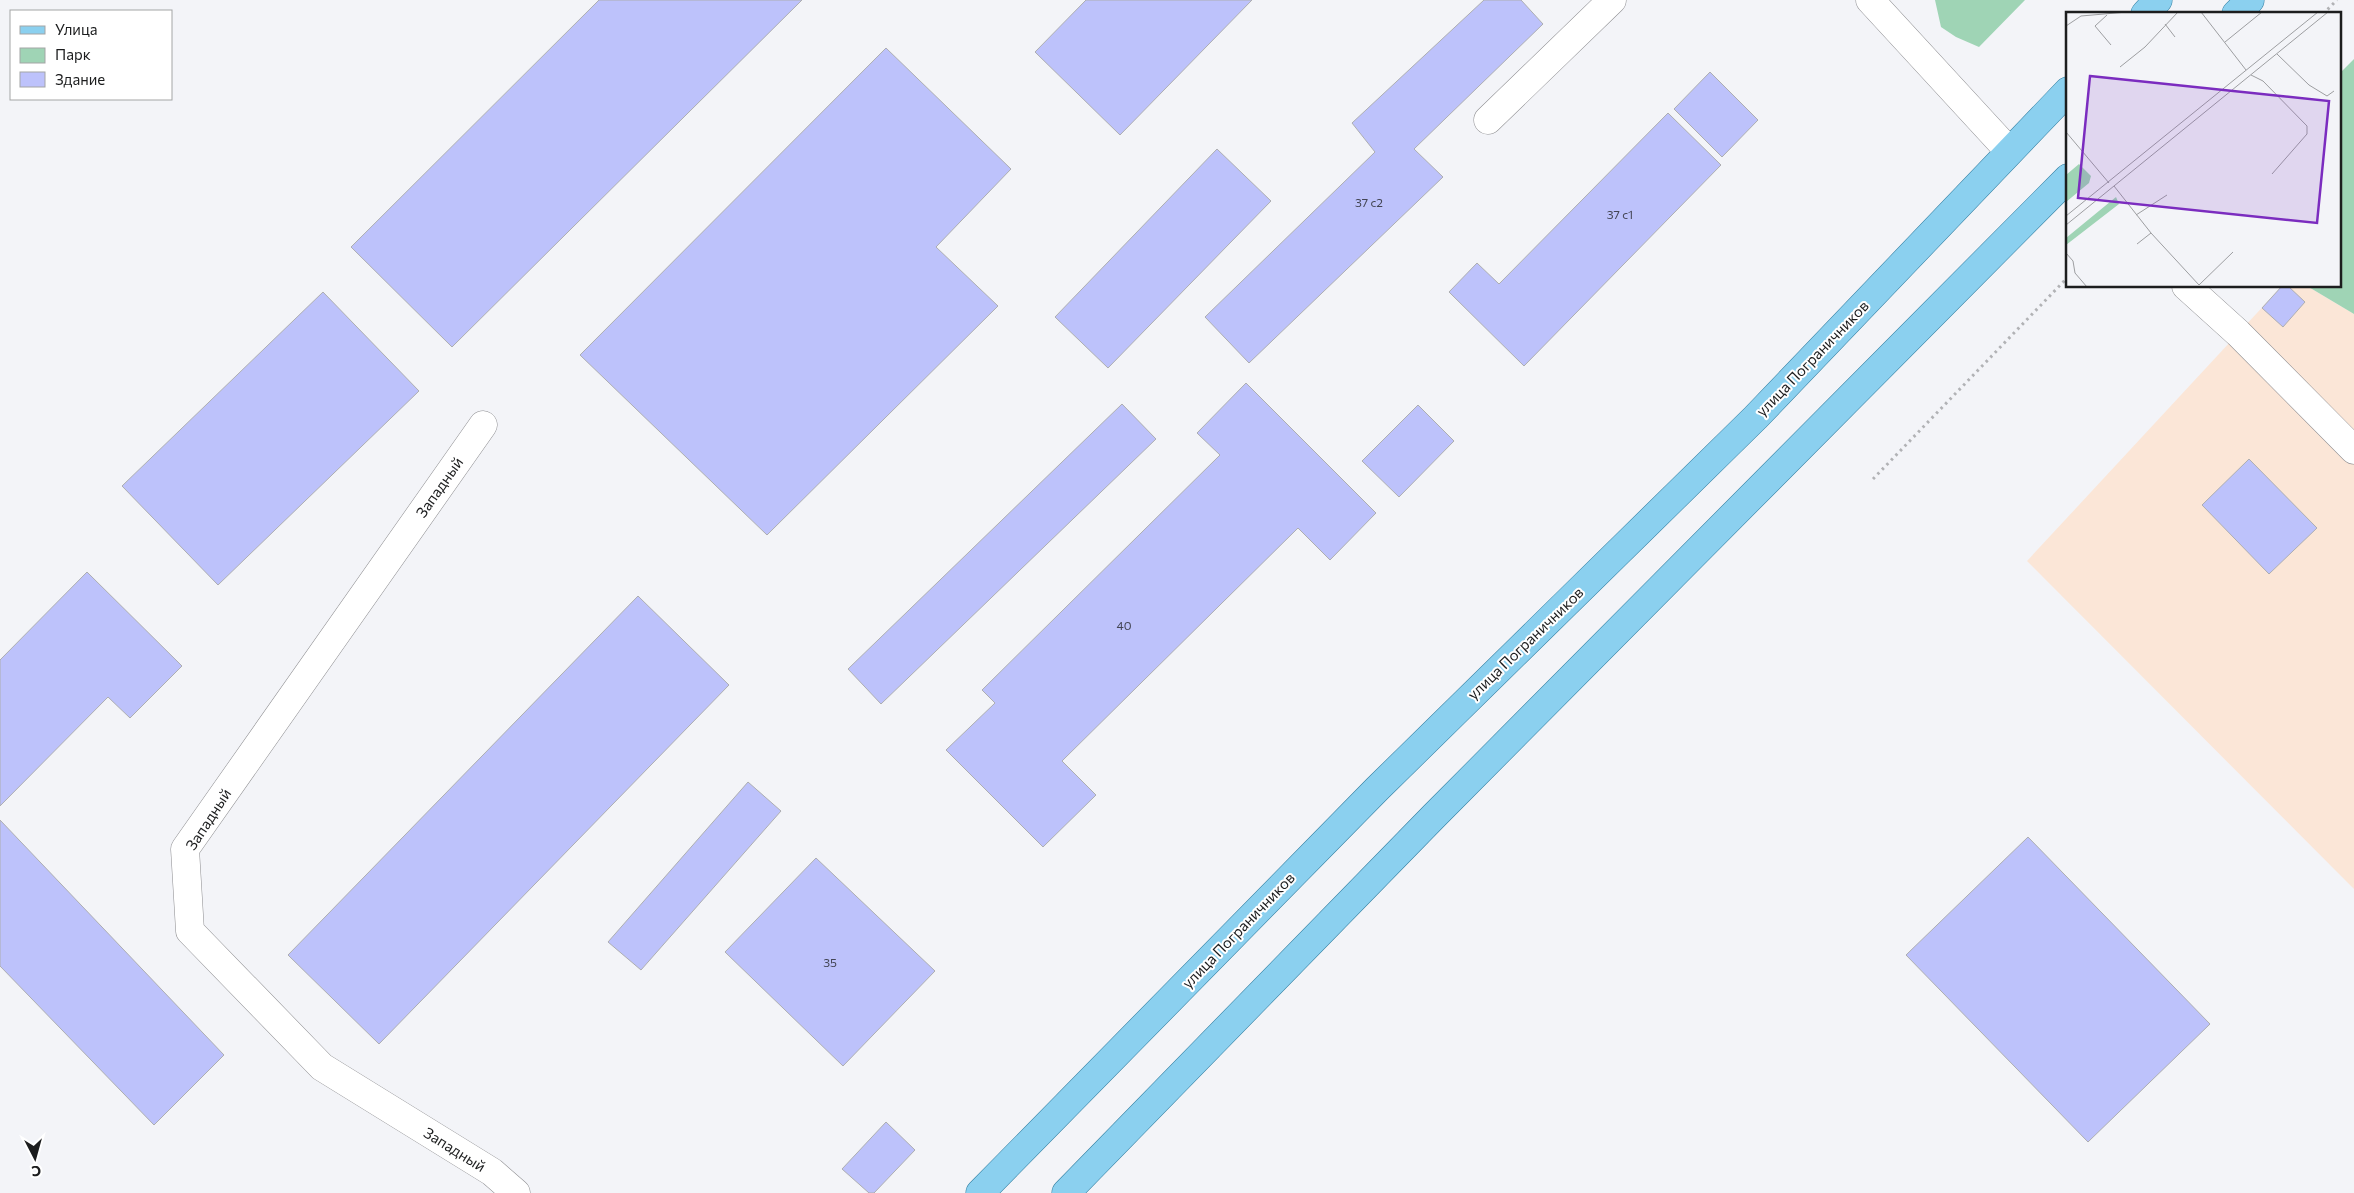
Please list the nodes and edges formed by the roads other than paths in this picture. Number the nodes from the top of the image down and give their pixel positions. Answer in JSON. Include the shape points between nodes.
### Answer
{"nodes":[{"id":1,"x":1612,"y":0,"type":"edge"},
{"id":2,"x":1870,"y":0,"type":"edge"},
{"id":3,"x":2158,"y":0,"type":"edge"},
{"id":4,"x":2250,"y":0,"type":"edge"},
{"id":5,"x":2146,"y":12,"type":"edge"},
{"id":6,"x":2238,"y":12,"type":"edge"},
{"id":7,"x":2066,"y":93,"type":"edge"},
{"id":8,"x":1488,"y":120,"type":"dead end"},
{"id":9,"x":2008,"y":151,"type":"junction"},
{"id":10,"x":2066,"y":180,"type":"edge"},
{"id":11,"x":2188,"y":288,"type":"edge"},
{"id":12,"x":483,"y":425,"type":"dead end"},
{"id":13,"x":2354,"y":450,"type":"edge"},
{"id":14,"x":516,"y":1193,"type":"edge"},
{"id":15,"x":980,"y":1193,"type":"edge"},
{"id":16,"x":1066,"y":1193,"type":"edge"}],
"edges":[{"from":1,"to":8,"type":"lane"},
{"from":2,"to":9,"type":"lane"},
{"from":3,"to":5,"type":"main road"},
{"from":4,"to":6,"type":"main road"},
{"from":7,"to":9,"type":"main road","name":"улица Пограничников"},
{"from":9,"to":15,"type":"main road","name":"улица Пограничников","via":[[1756,417],[1377,789]]},
{"from":10,"to":16,"type":"main road"},
{"from":11,"to":13,"type":"lane","via":[[2238,333]]},
{"from":12,"to":14,"type":"lane","name":"Западный","via":[[185,849],[190,932],[322,1067],[492,1172]]}]}
